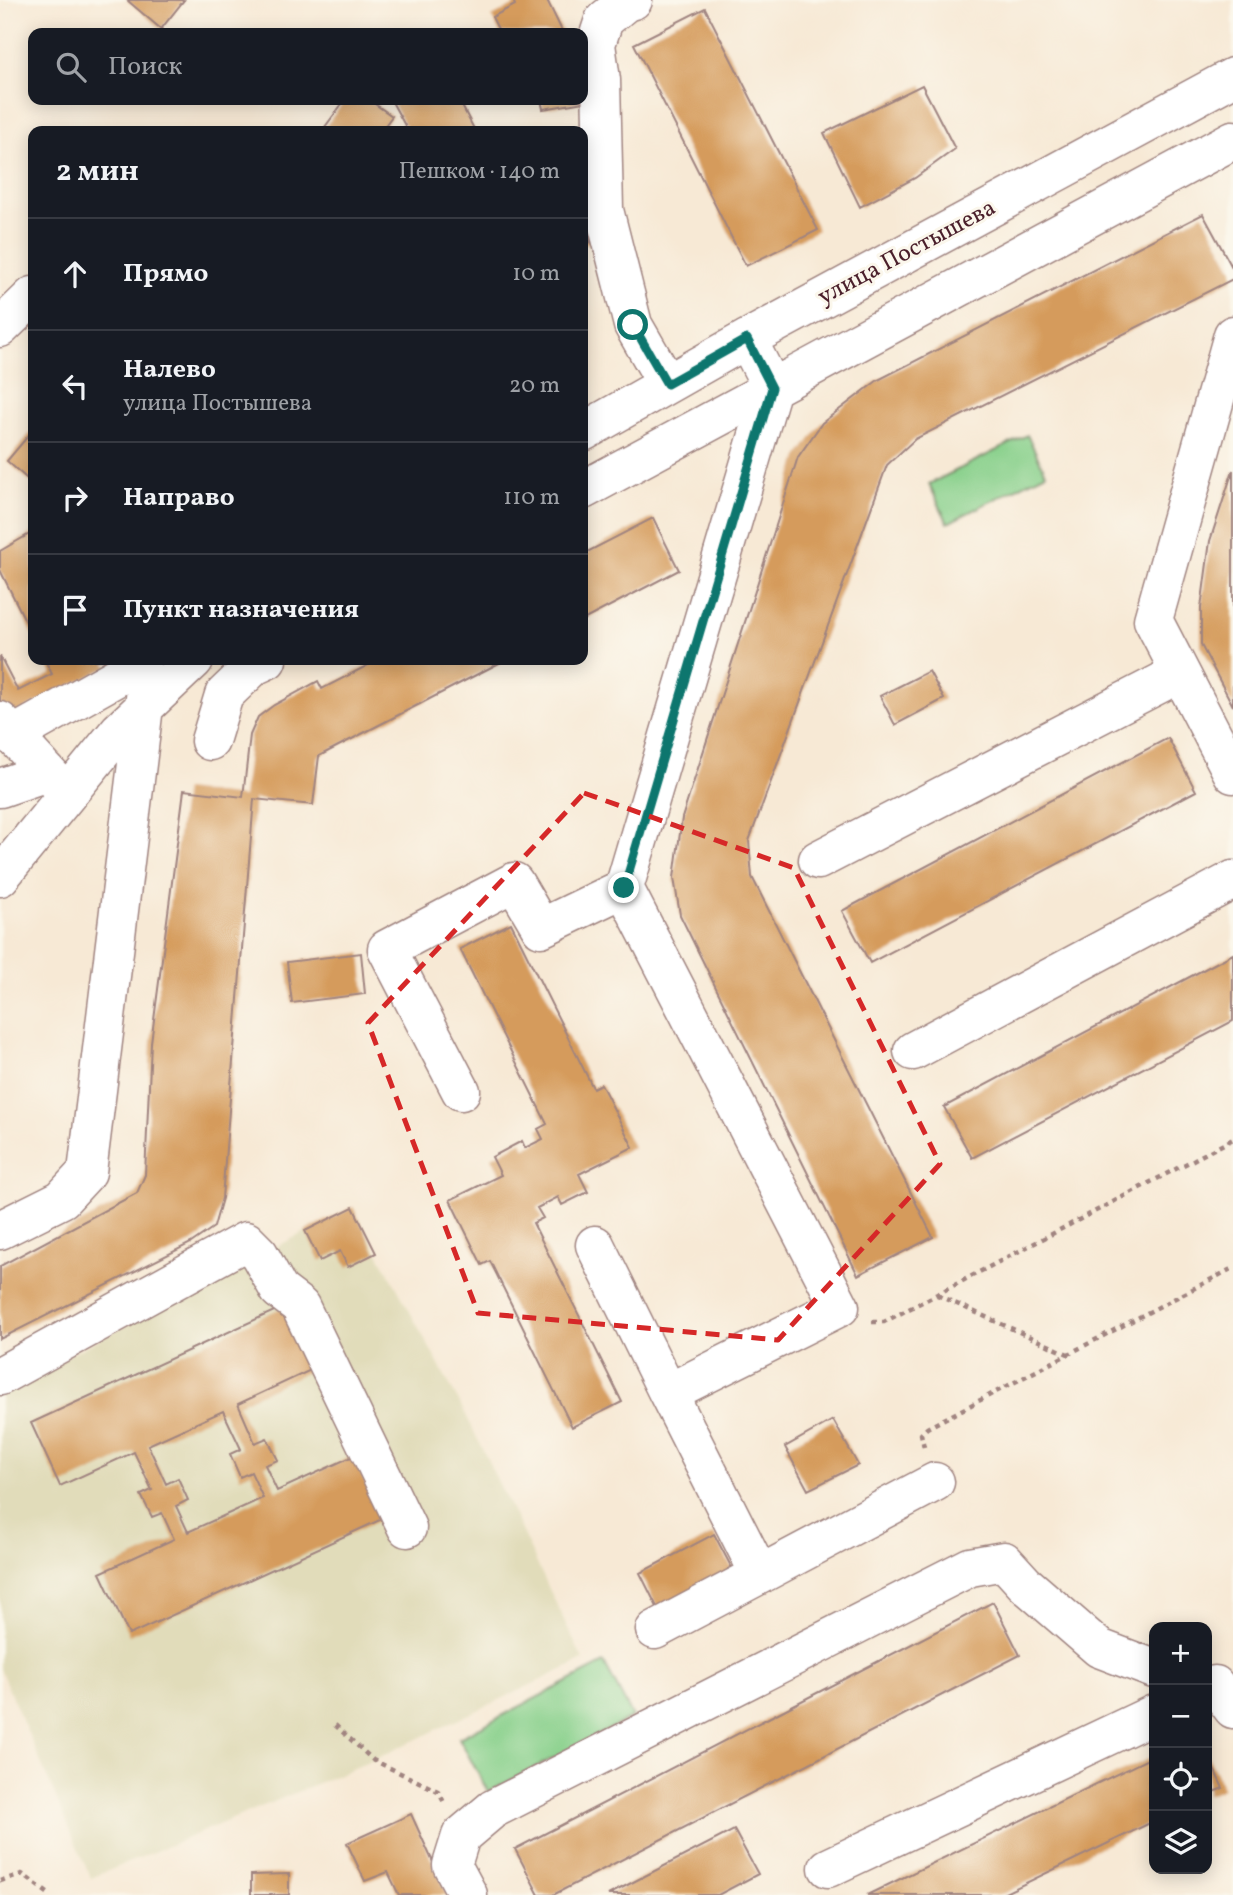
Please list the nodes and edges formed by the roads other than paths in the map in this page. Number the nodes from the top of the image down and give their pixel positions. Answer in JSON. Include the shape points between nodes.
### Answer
{"nodes":[{"id":1,"x":634,"y":0,"type":"edge"},
{"id":2,"x":1233,"y":78,"type":"edge"},
{"id":3,"x":1233,"y":140,"type":"edge"},
{"id":4,"x":28,"y":301,"type":"edge"},
{"id":5,"x":0,"y":328,"type":"edge"},
{"id":6,"x":1233,"y":335,"type":"edge"},
{"id":7,"x":747,"y":339,"type":"junction"},
{"id":8,"x":667,"y":384,"type":"junction"},
{"id":9,"x":772,"y":388,"type":"junction"},
{"id":10,"x":588,"y":429,"type":"edge"},
{"id":11,"x":588,"y":487,"type":"edge"},
{"id":12,"x":133,"y":665,"type":"edge"},
{"id":13,"x":140,"y":665,"type":"edge"},
{"id":14,"x":189,"y":665,"type":"edge"},
{"id":15,"x":256,"y":665,"type":"edge"},
{"id":16,"x":1180,"y":673,"type":"junction"},
{"id":17,"x":145,"y":706,"type":"junction"},
{"id":18,"x":6,"y":729,"type":"edge"},
{"id":19,"x":210,"y":740,"type":"dead end"},
{"id":20,"x":1233,"y":774,"type":"edge"},
{"id":21,"x":57,"y":783,"type":"junction"},
{"id":22,"x":0,"y":788,"type":"edge"},
{"id":23,"x":818,"y":860,"type":"dead end"},
{"id":24,"x":0,"y":877,"type":"edge"},
{"id":25,"x":1233,"y":880,"type":"edge"},
{"id":26,"x":624,"y":888,"type":"junction"},
{"id":27,"x":913,"y":1051,"type":"dead end"},
{"id":28,"x":461,"y":1091,"type":"dead end"},
{"id":29,"x":0,"y":1230,"type":"edge"},
{"id":30,"x":594,"y":1245,"type":"dead end"},
{"id":31,"x":0,"y":1376,"type":"edge"},
{"id":32,"x":668,"y":1393,"type":"junction"},
{"id":33,"x":935,"y":1482,"type":"road end"},
{"id":34,"x":407,"y":1528,"type":"dead end"},
{"id":35,"x":759,"y":1573,"type":"junction"},
{"id":36,"x":655,"y":1630,"type":"dead end"},
{"id":37,"x":1149,"y":1667,"type":"edge"},
{"id":38,"x":1149,"y":1716,"type":"edge"},
{"id":39,"x":828,"y":1868,"type":"dead end"},
{"id":40,"x":468,"y":1895,"type":"edge"}],
"edges":[{"from":1,"to":8,"type":"street","via":[[604,20],[596,44],[604,211],[633,325]]},
{"from":2,"to":7,"type":"street","name":"улица Постышева"},
{"from":3,"to":9,"type":"street"},
{"from":4,"to":5,"type":"street"},
{"from":6,"to":16,"type":"street","via":[[1153,620]]},
{"from":7,"to":8,"type":"street","name":"улица Постышева"},
{"from":7,"to":9,"type":"street"},
{"from":8,"to":10,"type":"street","name":"улица Постышева"},
{"from":9,"to":11,"type":"street"},
{"from":9,"to":26,"type":"street"},
{"from":12,"to":18,"type":"street"},
{"from":13,"to":17,"type":"street","via":[[148,682]]},
{"from":14,"to":17,"type":"street"},
{"from":15,"to":19,"type":"street","via":[[225,695]]},
{"from":16,"to":20,"type":"street"},
{"from":16,"to":23,"type":"street"},
{"from":17,"to":21,"type":"street"},
{"from":17,"to":29,"type":"street","via":[[87,1172],[62,1199]]},
{"from":18,"to":21,"type":"street"},
{"from":21,"to":22,"type":"street"},
{"from":21,"to":24,"type":"street"},
{"from":25,"to":27,"type":"street"},
{"from":26,"to":28,"type":"street","via":[[541,928],[514,882],[387,949]]},
{"from":26,"to":32,"type":"street","via":[[840,1307]]},
{"from":30,"to":32,"type":"street"},
{"from":31,"to":34,"type":"street","via":[[246,1241],[260,1254],[279,1290],[300,1306]]},
{"from":32,"to":35,"type":"street"},
{"from":33,"to":35,"type":"street"},
{"from":35,"to":36,"type":"street"},
{"from":37,"to":40,"type":"street","via":[[1099,1648],[1004,1561],[970,1567],[493,1809],[461,1836],[452,1865]]},
{"from":38,"to":39,"type":"street"}]}
